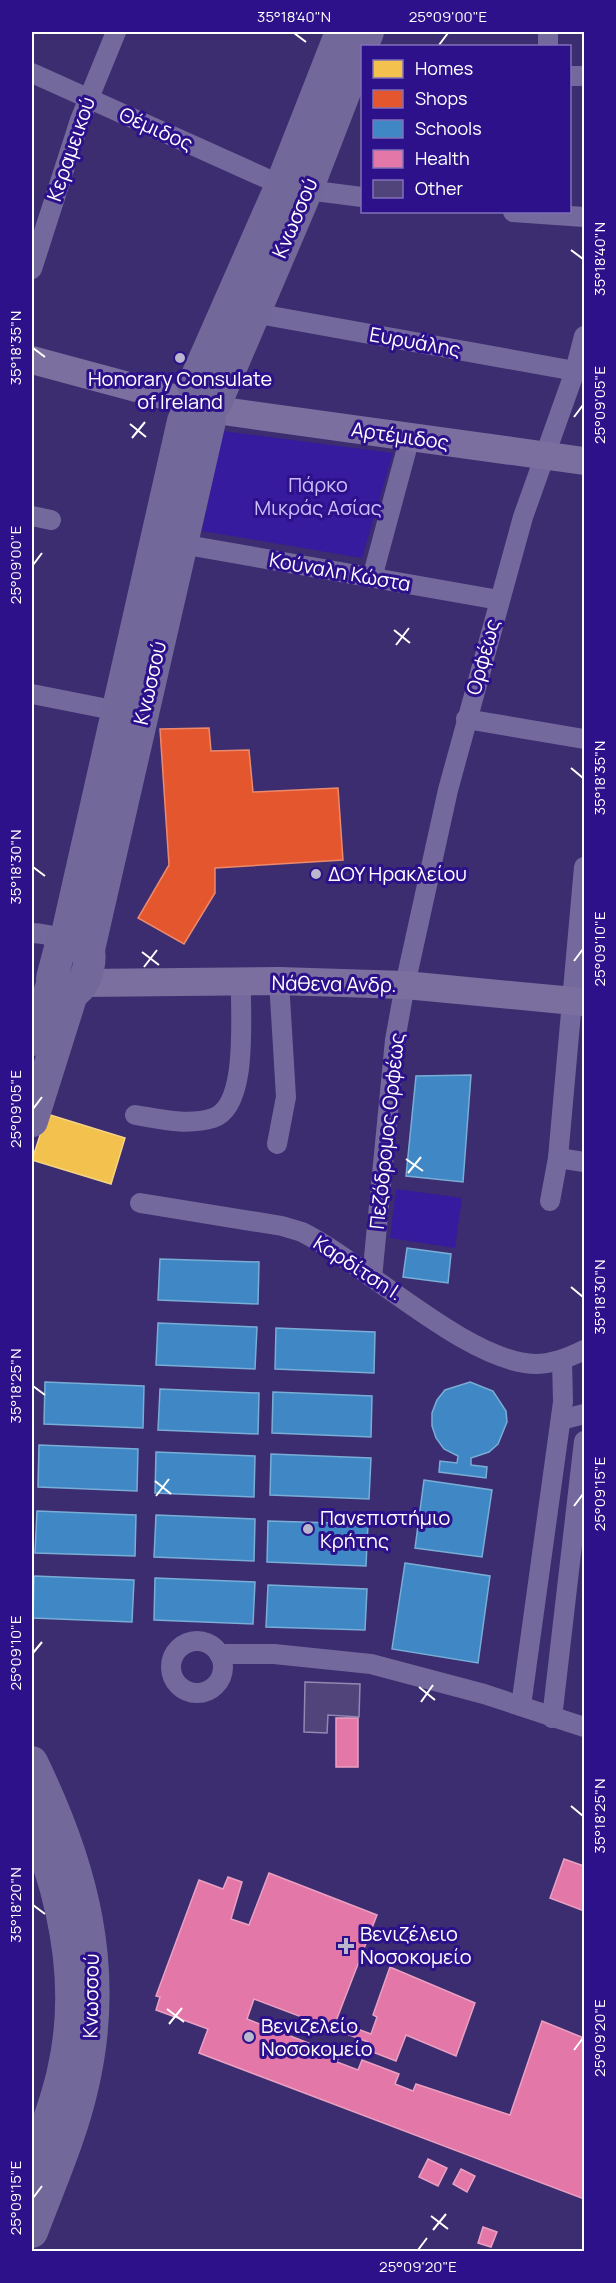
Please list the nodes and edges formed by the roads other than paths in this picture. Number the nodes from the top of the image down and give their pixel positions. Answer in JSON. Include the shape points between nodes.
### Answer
{"nodes":[{"id":1,"x":116,"y":32,"type":"edge"},
{"id":2,"x":345,"y":32,"type":"edge"},
{"id":3,"x":32,"y":73,"type":"edge"},
{"id":4,"x":357,"y":77,"type":"edge"},
{"id":5,"x":88,"y":98,"type":"junction"},
{"id":6,"x":294,"y":188,"type":"junction"},
{"id":7,"x":361,"y":196,"type":"edge"},
{"id":8,"x":527,"y":213,"type":"edge"},
{"id":9,"x":585,"y":217,"type":"edge"},
{"id":10,"x":32,"y":268,"type":"edge"},
{"id":11,"x":254,"y":313,"type":"junction"},
{"id":12,"x":585,"y":336,"type":"edge"},
{"id":13,"x":32,"y":360,"type":"edge"},
{"id":14,"x":575,"y":371,"type":"junction"},
{"id":15,"x":199,"y":406,"type":"junction"},
{"id":16,"x":410,"y":437,"type":"junction"},
{"id":17,"x":544,"y":455,"type":"junction"},
{"id":18,"x":585,"y":461,"type":"edge"},
{"id":19,"x":32,"y":516,"type":"edge"},
{"id":20,"x":51,"y":520,"type":"dead end"},
{"id":21,"x":181,"y":544,"type":"junction"},
{"id":22,"x":372,"y":578,"type":"junction"},
{"id":23,"x":499,"y":600,"type":"junction"},
{"id":24,"x":32,"y":694,"type":"edge"},
{"id":25,"x":118,"y":711,"type":"junction"},
{"id":26,"x":466,"y":719,"type":"junction"},
{"id":27,"x":585,"y":739,"type":"edge"},
{"id":28,"x":585,"y":867,"type":"edge"},
{"id":29,"x":32,"y":933,"type":"edge"},
{"id":30,"x":72,"y":943,"type":"junction"},
{"id":31,"x":279,"y":981,"type":"junction"},
{"id":32,"x":241,"y":983,"type":"junction"},
{"id":33,"x":405,"y":985,"type":"junction"},
{"id":34,"x":69,"y":986,"type":"junction"},
{"id":35,"x":578,"y":1002,"type":"edge"},
{"id":36,"x":32,"y":1040,"type":"edge"},
{"id":37,"x":135,"y":1115,"type":"dead end"},
{"id":38,"x":32,"y":1121,"type":"edge"},
{"id":39,"x":277,"y":1144,"type":"dead end"},
{"id":40,"x":558,"y":1158,"type":"junction"},
{"id":41,"x":585,"y":1162,"type":"edge"},
{"id":42,"x":550,"y":1201,"type":"dead end"},
{"id":43,"x":140,"y":1203,"type":"dead end"},
{"id":44,"x":372,"y":1278,"type":"junction"},
{"id":45,"x":585,"y":1350,"type":"edge"},
{"id":46,"x":562,"y":1360,"type":"junction"},
{"id":47,"x":585,"y":1414,"type":"edge"},
{"id":48,"x":561,"y":1420,"type":"junction"},
{"id":49,"x":585,"y":1441,"type":"edge"},
{"id":50,"x":219,"y":1654,"type":"junction"},
{"id":51,"x":521,"y":1706,"type":"junction"},
{"id":52,"x":552,"y":1718,"type":"junction"},
{"id":53,"x":585,"y":1727,"type":"edge"},
{"id":54,"x":32,"y":1762,"type":"edge"},
{"id":55,"x":32,"y":1820,"type":"edge"},
{"id":56,"x":74,"y":2074,"type":"junction"},
{"id":57,"x":32,"y":2167,"type":"edge"},
{"id":58,"x":32,"y":2232,"type":"edge"}],
"edges":[{"from":1,"to":5,"type":"street","name":"Κεραμεικού"},
{"from":2,"to":4,"type":"main road","name":"Κνωσσού"},
{"from":2,"to":6,"type":"main road","name":"Κνωσσού"},
{"from":3,"to":5,"type":"street","name":"Θέμιδος"},
{"from":4,"to":6,"type":"main road","name":"Κνωσσού"},
{"from":5,"to":6,"type":"street","name":"Θέμιδος"},
{"from":5,"to":10,"type":"street","name":"Κεραμεικού"},
{"from":6,"to":7,"type":"street","name":"Θέμιδος"},
{"from":6,"to":11,"type":"main road","name":"Κνωσσού"},
{"from":6,"to":15,"type":"main road","name":"Κνωσσού"},
{"from":8,"to":9,"type":"street"},
{"from":11,"to":14,"type":"street","name":"Ευρυάλης"},
{"from":11,"to":15,"type":"main road","name":"Κνωσσού"},
{"from":12,"to":14,"type":"street","name":"Ορφέως"},
{"from":13,"to":15,"type":"street","name":"Αρτέμιδος"},
{"from":14,"to":17,"type":"street","name":"Ορφέως"},
{"from":15,"to":16,"type":"street","name":"Αρτέμιδος"},
{"from":15,"to":21,"type":"main road","name":"Κνωσσού"},
{"from":15,"to":25,"type":"main road","name":"Κνωσσού"},
{"from":16,"to":17,"type":"street","name":"Αρτέμιδος"},
{"from":16,"to":22,"type":"street"},
{"from":17,"to":18,"type":"street","name":"Αρτέμιδος"},
{"from":17,"to":23,"type":"street","name":"Ορφέως"},
{"from":19,"to":20,"type":"street"},
{"from":21,"to":22,"type":"street","name":"Κούναλη Κώστα"},
{"from":21,"to":30,"type":"main road","name":"Κνωσσού"},
{"from":22,"to":23,"type":"street","name":"Κούναλη Κώστα"},
{"from":23,"to":26,"type":"street","name":"Ορφέως"},
{"from":24,"to":25,"type":"street"},
{"from":25,"to":30,"type":"main road","name":"Κνωσσού"},
{"from":26,"to":27,"type":"street"},
{"from":26,"to":33,"type":"street","name":"Ορφέως"},
{"from":28,"to":35,"type":"street"},
{"from":29,"to":30,"type":"street"},
{"from":30,"to":34,"type":"main road","via":[[91,953]]},
{"from":31,"to":32,"type":"street","name":"Νάθενα Ανδρ."},
{"from":31,"to":33,"type":"street","name":"Νάθενα Ανδρ."},
{"from":31,"to":39,"type":"street","via":[[286,1097]]},
{"from":32,"to":34,"type":"street","name":"Νάθενα Ανδρ."},
{"from":32,"to":37,"type":"street","via":[[239,1078],[229,1108],[214,1118],[178,1122]]},
{"from":33,"to":35,"type":"street","name":"Νάθενα Ανδρ."},
{"from":33,"to":44,"type":"street","name":"Πεζόδρομος Ορφέως","via":[[395,1040]]},
{"from":34,"to":36,"type":"main road"},
{"from":34,"to":38,"type":"main road"},
{"from":35,"to":40,"type":"street"},
{"from":40,"to":41,"type":"street"},
{"from":40,"to":42,"type":"street"},
{"from":43,"to":44,"type":"street","name":"Καρδίτση Ι.","via":[[293,1229]]},
{"from":44,"to":46,"type":"street","name":"Καρδίτση Ι.","via":[[493,1353],[535,1364]]},
{"from":45,"to":46,"type":"street","name":"Καρδίτση Ι."},
{"from":46,"to":48,"type":"street"},
{"from":47,"to":48,"type":"street"},
{"from":48,"to":51,"type":"street"},
{"from":49,"to":52,"type":"street"},
{"from":50,"to":50,"type":"street","via":[[222,1675],[205,1692],[188,1692],[171,1674],[173,1656],[185,1644],[202,1641]]},
{"from":50,"to":51,"type":"street","via":[[274,1654],[371,1664]]},
{"from":51,"to":52,"type":"street"},
{"from":52,"to":53,"type":"street"},
{"from":54,"to":56,"type":"main road","name":"Κνωσσού","via":[[70,1852],[90,1932],[94,1991]]},
{"from":55,"to":56,"type":"main road","name":"Κνωσσού","via":[[58,1896],[70,1949]]},
{"from":56,"to":57,"type":"main road","name":"Κνωσσού"},
{"from":56,"to":58,"type":"main road","name":"Κνωσσού","via":[[67,2137]]}]}
